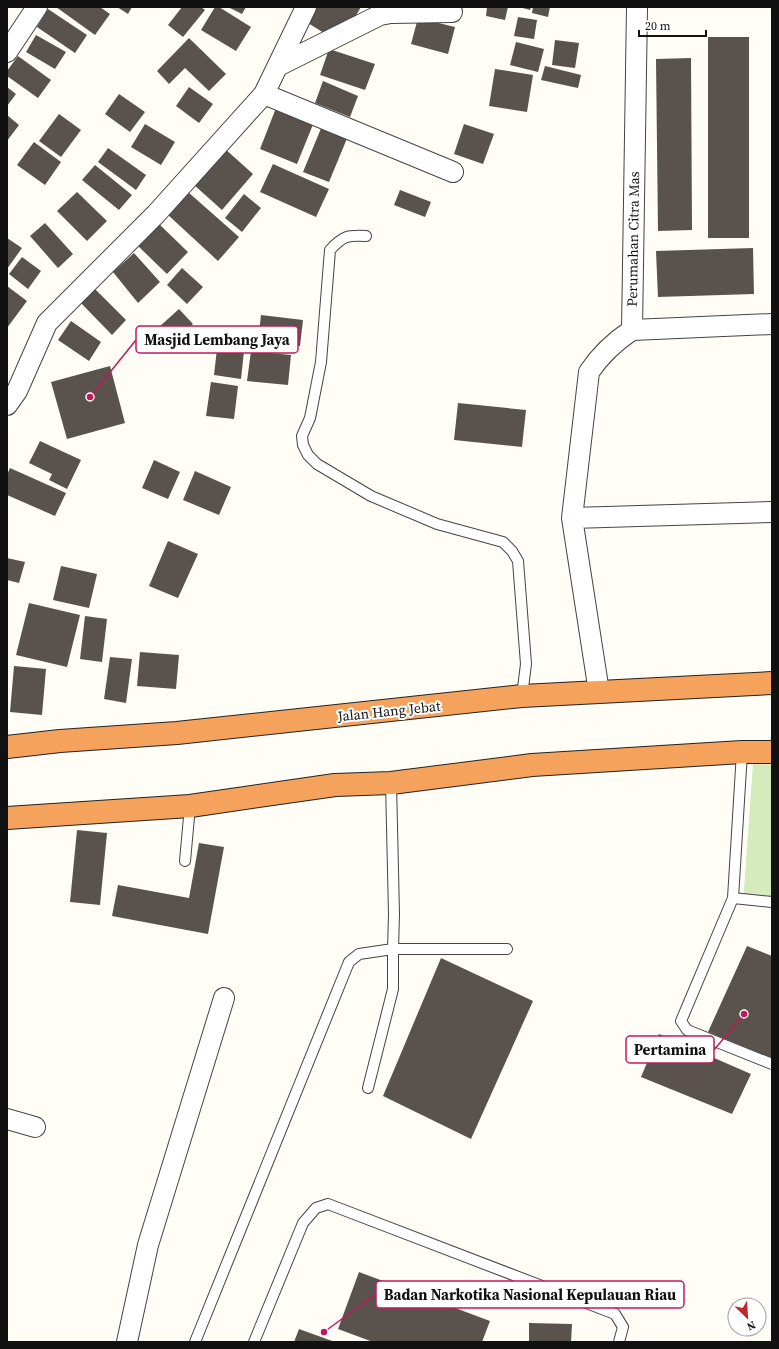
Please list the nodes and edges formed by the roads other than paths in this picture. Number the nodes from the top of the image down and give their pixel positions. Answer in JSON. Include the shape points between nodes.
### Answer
{"nodes":[{"id":1,"x":37,"y":7,"type":"edge"},
{"id":2,"x":637,"y":7,"type":"edge"},
{"id":3,"x":300,"y":9,"type":"edge"},
{"id":4,"x":452,"y":12,"type":"dead end"},
{"id":5,"x":7,"y":52,"type":"edge"},
{"id":6,"x":278,"y":66,"type":"junction"},
{"id":7,"x":264,"y":94,"type":"junction"},
{"id":8,"x":453,"y":172,"type":"dead end"},
{"id":9,"x":366,"y":236,"type":"dead end"},
{"id":10,"x":772,"y":324,"type":"edge"},
{"id":11,"x":632,"y":330,"type":"junction"},
{"id":12,"x":7,"y":405,"type":"edge"},
{"id":13,"x":772,"y":512,"type":"edge"},
{"id":14,"x":572,"y":518,"type":"junction"},
{"id":15,"x":772,"y":683,"type":"edge"},
{"id":16,"x":599,"y":692,"type":"junction"},
{"id":17,"x":522,"y":696,"type":"junction"},
{"id":18,"x":7,"y":748,"type":"edge"},
{"id":19,"x":742,"y":752,"type":"junction"},
{"id":20,"x":772,"y":752,"type":"edge"},
{"id":21,"x":391,"y":783,"type":"junction"},
{"id":22,"x":190,"y":806,"type":"junction"},
{"id":23,"x":7,"y":818,"type":"edge"},
{"id":24,"x":185,"y":862,"type":"dead end"},
{"id":25,"x":733,"y":898,"type":"junction"},
{"id":26,"x":772,"y":902,"type":"edge"},
{"id":27,"x":393,"y":949,"type":"junction"},
{"id":28,"x":507,"y":949,"type":"dead end"},
{"id":29,"x":224,"y":998,"type":"dead end"},
{"id":30,"x":772,"y":1064,"type":"edge"},
{"id":31,"x":368,"y":1088,"type":"dead end"},
{"id":32,"x":7,"y":1119,"type":"edge"},
{"id":33,"x":34,"y":1127,"type":"dead end"},
{"id":34,"x":127,"y":1342,"type":"edge"},
{"id":35,"x":195,"y":1342,"type":"edge"},
{"id":36,"x":254,"y":1342,"type":"edge"},
{"id":37,"x":619,"y":1342,"type":"edge"}],
"edges":[{"from":1,"to":5,"type":"street"},
{"from":2,"to":11,"type":"street","name":"Perumahan Citra Mas"},
{"from":3,"to":6,"type":"street"},
{"from":4,"to":6,"type":"street","via":[[380,15]]},
{"from":6,"to":7,"type":"street"},
{"from":7,"to":8,"type":"street"},
{"from":7,"to":12,"type":"street","via":[[156,214],[47,322],[17,391]]},
{"from":9,"to":17,"type":"lane","via":[[348,235],[330,250],[321,362],[310,418],[302,436],[303,445],[317,464],[371,496],[437,524],[503,542],[512,551],[518,561],[526,664]]},
{"from":10,"to":11,"type":"street"},
{"from":11,"to":14,"type":"street","via":[[612,344],[590,372]]},
{"from":13,"to":14,"type":"street"},
{"from":14,"to":16,"type":"street"},
{"from":15,"to":16,"type":"highway","name":"Jalan Hang Jebat"},
{"from":16,"to":17,"type":"highway","name":"Jalan Hang Jebat"},
{"from":17,"to":18,"type":"highway","name":"Jalan Hang Jebat","via":[[177,733],[60,741]]},
{"from":19,"to":20,"type":"highway"},
{"from":19,"to":21,"type":"highway","via":[[532,766]]},
{"from":19,"to":25,"type":"lane"},
{"from":21,"to":22,"type":"highway","via":[[335,785]]},
{"from":21,"to":27,"type":"lane"},
{"from":22,"to":23,"type":"highway"},
{"from":22,"to":24,"type":"lane"},
{"from":25,"to":26,"type":"lane"},
{"from":25,"to":30,"type":"lane","via":[[681,1021],[687,1030]]},
{"from":27,"to":28,"type":"lane"},
{"from":27,"to":31,"type":"lane","via":[[393,989]]},
{"from":27,"to":35,"type":"lane","via":[[359,954],[348,962]]},
{"from":29,"to":34,"type":"street","via":[[148,1245]]},
{"from":32,"to":33,"type":"street"},
{"from":36,"to":37,"type":"lane","via":[[303,1223],[316,1208],[328,1204],[615,1314],[623,1326]]}]}
